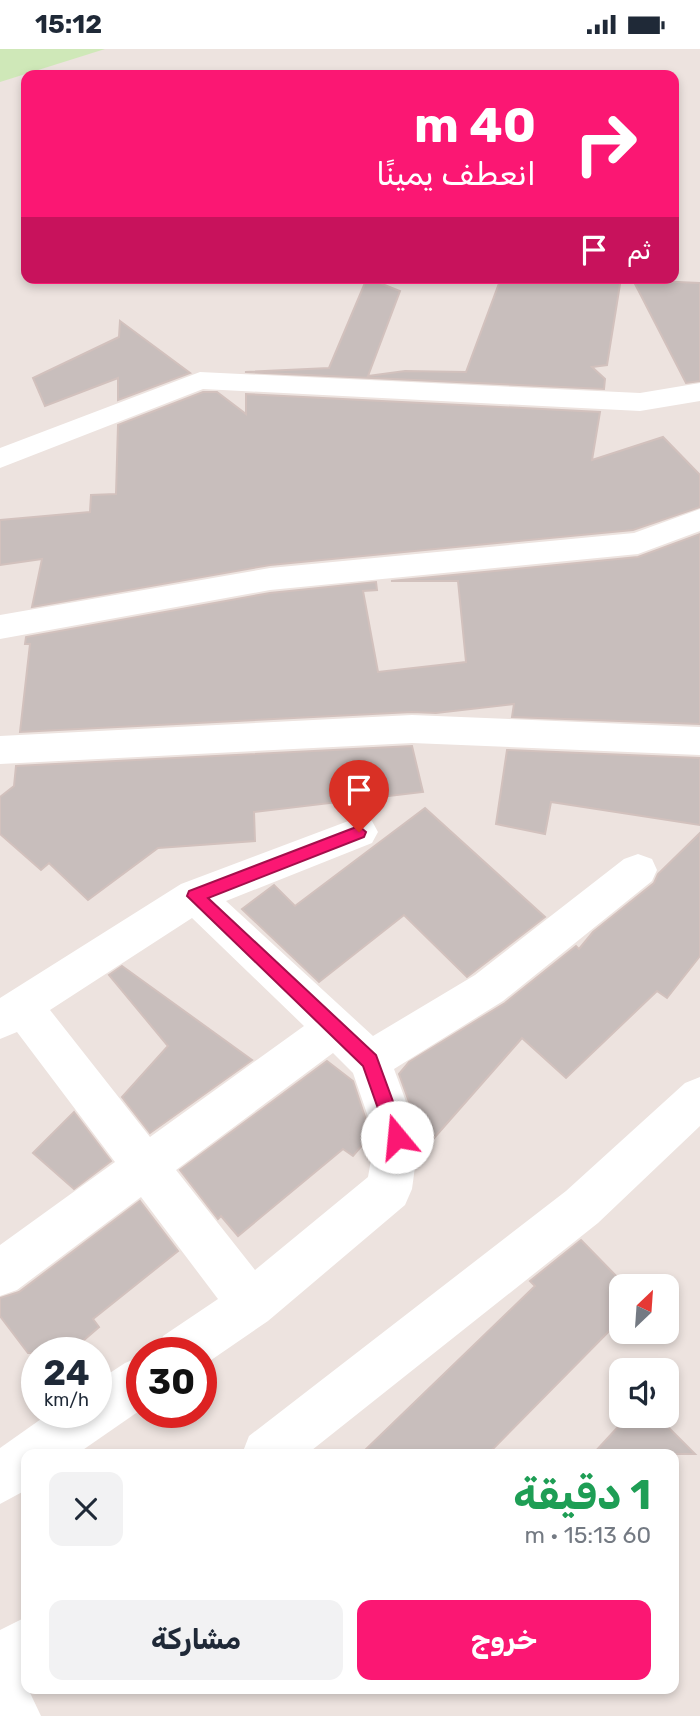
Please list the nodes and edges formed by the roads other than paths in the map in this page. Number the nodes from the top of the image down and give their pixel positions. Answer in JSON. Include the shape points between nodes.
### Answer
{"nodes":[{"id":1,"x":700,"y":392,"type":"edge"},
{"id":2,"x":0,"y":459,"type":"edge"},
{"id":3,"x":700,"y":519,"type":"edge"},
{"id":4,"x":0,"y":627,"type":"edge"},
{"id":5,"x":700,"y":741,"type":"edge"},
{"id":6,"x":0,"y":750,"type":"edge"},
{"id":7,"x":359,"y":832,"type":"dead end"},
{"id":8,"x":638,"y":870,"type":"dead end"},
{"id":9,"x":195,"y":896,"type":"junction"},
{"id":10,"x":11,"y":1013,"type":"edge"},
{"id":11,"x":335,"y":1027,"type":"junction"},
{"id":12,"x":370,"y":1061,"type":"junction"},
{"id":13,"x":700,"y":1097,"type":"edge"},
{"id":14,"x":146,"y":1167,"type":"junction"},
{"id":15,"x":0,"y":1273,"type":"edge"},
{"id":16,"x":251,"y":1304,"type":"junction"},
{"id":17,"x":203,"y":1337,"type":"edge"},
{"id":18,"x":72,"y":1428,"type":"edge"},
{"id":19,"x":41,"y":1449,"type":"edge"},
{"id":20,"x":273,"y":1449,"type":"edge"},
{"id":21,"x":21,"y":1463,"type":"edge"},
{"id":22,"x":0,"y":1478,"type":"edge"},
{"id":23,"x":21,"y":1648,"type":"edge"},
{"id":24,"x":0,"y":1664,"type":"edge"},
{"id":25,"x":0,"y":1691,"type":"edge"},
{"id":26,"x":13,"y":1716,"type":"edge"}],
"edges":[{"from":1,"to":2,"type":"street","via":[[640,402],[200,380]]},
{"from":3,"to":4,"type":"street","via":[[638,543],[270,579]]},
{"from":5,"to":6,"type":"street","via":[[412,729]]},
{"from":7,"to":9,"type":"street"},
{"from":8,"to":12,"type":"street","via":[[489,988]]},
{"from":9,"to":10,"type":"street"},
{"from":9,"to":11,"type":"street"},
{"from":10,"to":14,"type":"street"},
{"from":11,"to":12,"type":"street"},
{"from":11,"to":14,"type":"street"},
{"from":12,"to":16,"type":"street","via":[[397,1137],[390,1189]]},
{"from":13,"to":20,"type":"street","via":[[582,1207]]},
{"from":14,"to":15,"type":"street"},
{"from":14,"to":16,"type":"street"},
{"from":16,"to":17,"type":"street"},
{"from":18,"to":19,"type":"street"},
{"from":21,"to":22,"type":"street"},
{"from":23,"to":24,"type":"street"},
{"from":25,"to":26,"type":"street"}]}
